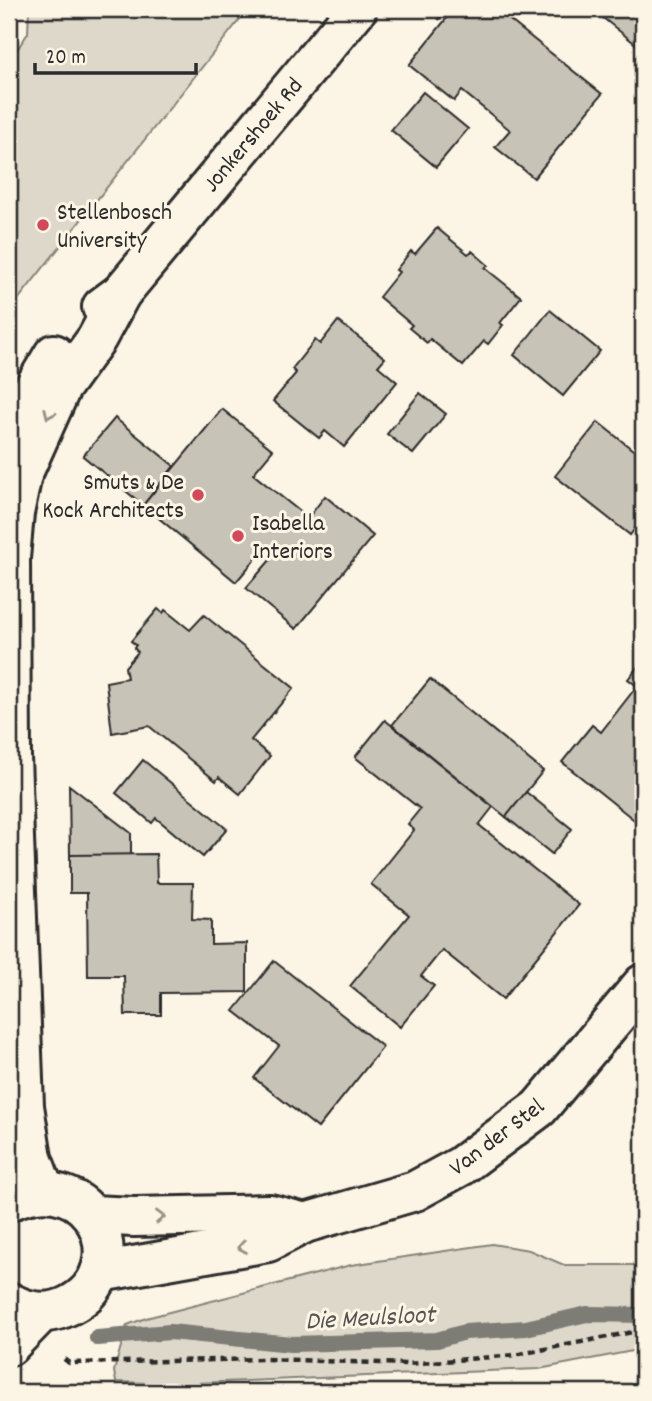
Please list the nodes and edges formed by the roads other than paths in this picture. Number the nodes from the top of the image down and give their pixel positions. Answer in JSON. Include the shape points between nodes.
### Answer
{"nodes":[{"id":1,"x":357,"y":9,"type":"edge"},
{"id":2,"x":121,"y":293,"type":"junction"},
{"id":3,"x":9,"y":430,"type":"edge"},
{"id":4,"x":643,"y":984,"type":"edge"},
{"id":5,"x":26,"y":1196,"type":"edge"},
{"id":6,"x":92,"y":1215,"type":"junction"},
{"id":7,"x":306,"y":1223,"type":"junction"},
{"id":8,"x":100,"y":1272,"type":"junction"},
{"id":9,"x":25,"y":1307,"type":"edge"},
{"id":10,"x":9,"y":1346,"type":"edge"}],
"edges":[{"from":1,"to":2,"type":"street","name":"Jonkershoek Rd"},
{"from":2,"to":3,"type":"street","name":"Jonkershoek Rd","via":[[79,326],[52,357]]},
{"from":2,"to":5,"type":"street","name":"Jonkershoek Rd","one_way":true,"via":[[97,338],[61,388],[22,475],[13,524],[11,757],[24,1106],[32,1158]]},
{"from":4,"to":7,"type":"street","name":"Van der Stel","via":[[539,1108],[461,1166],[415,1191]]},
{"from":5,"to":6,"type":"street","via":[[62,1194]]},
{"from":6,"to":7,"type":"street","one_way":true,"via":[[270,1214]]},
{"from":6,"to":8,"type":"street","via":[[104,1252]]},
{"from":7,"to":8,"type":"street","name":"Van der Stel","one_way":true,"via":[[268,1242]]},
{"from":8,"to":9,"type":"street","via":[[91,1288],[61,1310]]},
{"from":9,"to":10,"type":"street"}]}
